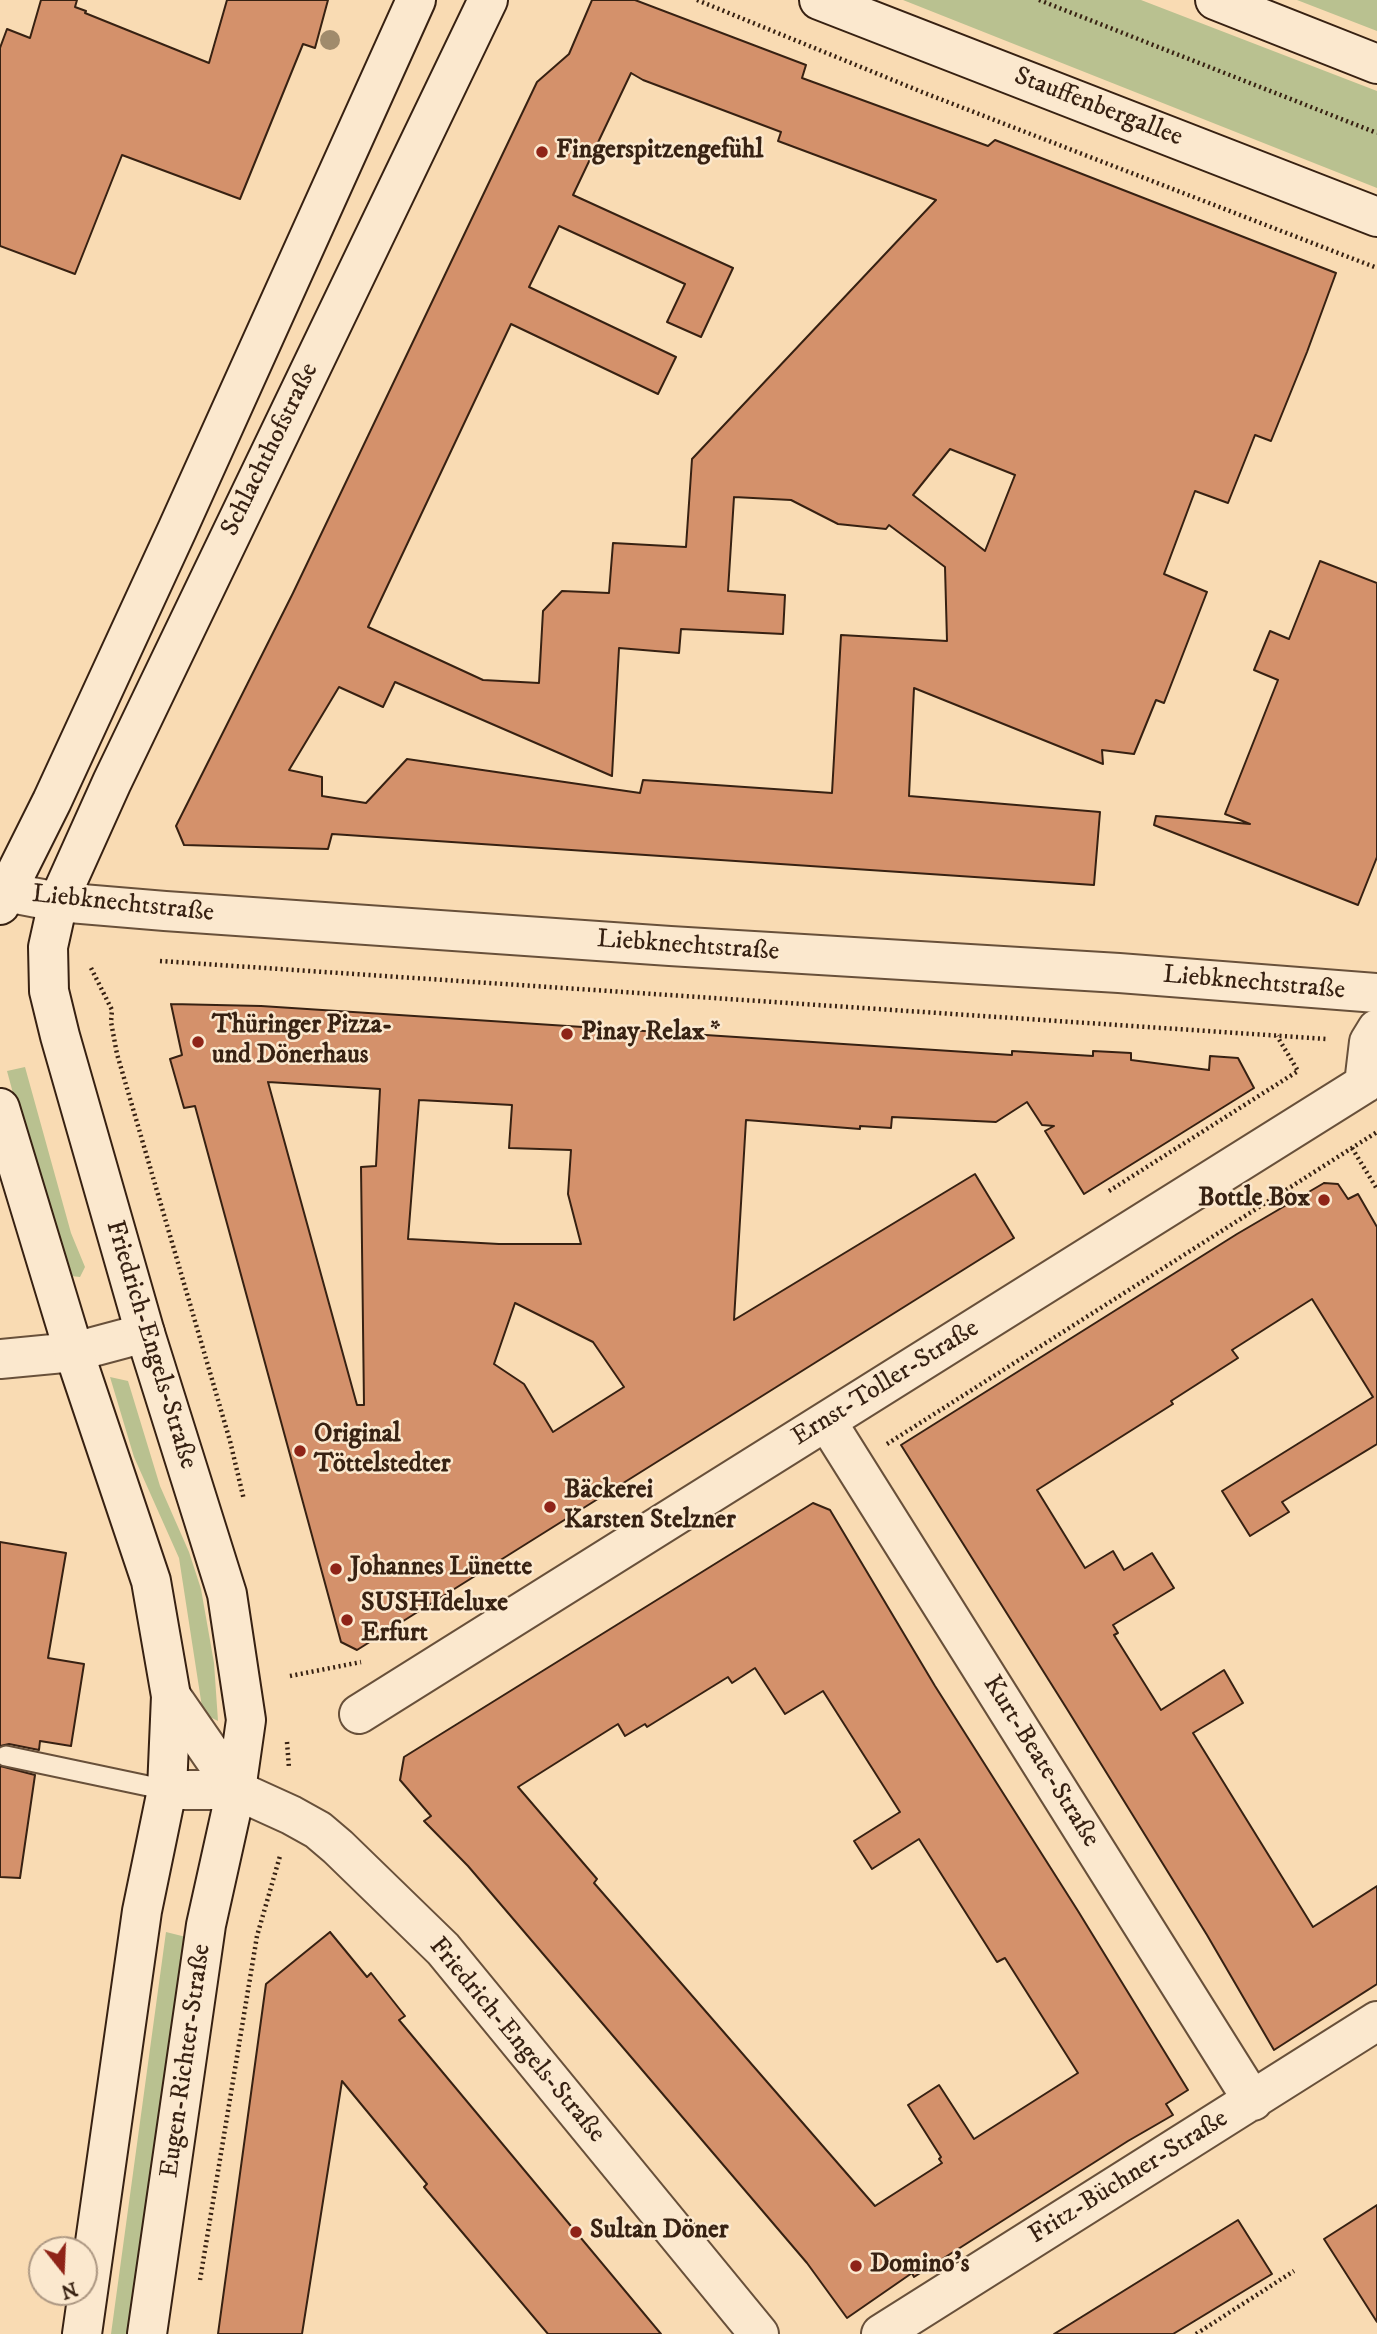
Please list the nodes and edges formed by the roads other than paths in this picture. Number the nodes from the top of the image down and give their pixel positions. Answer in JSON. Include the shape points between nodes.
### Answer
{"nodes":[{"id":1,"x":416,"y":0,"type":"edge"},
{"id":2,"x":488,"y":0,"type":"edge"},
{"id":3,"x":819,"y":0,"type":"edge"},
{"id":4,"x":1215,"y":0,"type":"edge"},
{"id":5,"x":1377,"y":64,"type":"edge"},
{"id":6,"x":1377,"y":217,"type":"edge"},
{"id":7,"x":2,"y":896,"type":"edge"},
{"id":8,"x":58,"y":902,"type":"junction"},
{"id":9,"x":1377,"y":993,"type":"edge"},
{"id":10,"x":1373,"y":1035,"type":"edge"},
{"id":11,"x":1370,"y":1095,"type":"edge"},
{"id":12,"x":0,"y":1108,"type":"edge"},
{"id":13,"x":145,"y":1333,"type":"junction"},
{"id":14,"x":75,"y":1352,"type":"junction"},
{"id":15,"x":0,"y":1359,"type":"edge"},
{"id":16,"x":827,"y":1422,"type":"junction"},
{"id":17,"x":171,"y":1696,"type":"junction"},
{"id":18,"x":359,"y":1714,"type":"dead end"},
{"id":19,"x":5,"y":1756,"type":"dead end"},
{"id":20,"x":167,"y":1790,"type":"junction"},
{"id":21,"x":236,"y":1790,"type":"junction"},
{"id":22,"x":1377,"y":2021,"type":"edge"},
{"id":23,"x":1252,"y":2101,"type":"junction"},
{"id":24,"x":82,"y":2334,"type":"edge"},
{"id":25,"x":147,"y":2334,"type":"edge"},
{"id":26,"x":759,"y":2334,"type":"edge"},
{"id":27,"x":881,"y":2334,"type":"edge"}],
"edges":[{"from":1,"to":7,"type":"main road","name":"Schlachthofstraße","via":[[52,801]]},
{"from":2,"to":8,"type":"main road","name":"Schlachthofstraße"},
{"from":3,"to":6,"type":"main road","name":"Stauffenbergallee"},
{"from":4,"to":5,"type":"main road"},
{"from":7,"to":8,"type":"main road","name":"Liebknechtstraße"},
{"from":8,"to":9,"type":"main road","name":"Liebknechtstraße"},
{"from":8,"to":13,"type":"main road","name":"Friedrich-Engels-Straße","via":[[48,947],[49,991]]},
{"from":10,"to":11,"type":"main road","name":"Ernst-Toller-Straße"},
{"from":11,"to":16,"type":"main road","name":"Ernst-Toller-Straße"},
{"from":12,"to":14,"type":"main road"},
{"from":13,"to":14,"type":"main road"},
{"from":13,"to":21,"type":"main road","name":"Friedrich-Engels-Straße","via":[[227,1594],[246,1720]]},
{"from":14,"to":15,"type":"main road"},
{"from":14,"to":17,"type":"main road","via":[[151,1581]]},
{"from":16,"to":18,"type":"main road","name":"Ernst-Toller-Straße"},
{"from":16,"to":23,"type":"main road","name":"Kurt-Beate-Straße"},
{"from":17,"to":20,"type":"main road"},
{"from":17,"to":21,"type":"main road"},
{"from":19,"to":20,"type":"lane"},
{"from":20,"to":21,"type":"main road","name":"Friedrich-Engels-Straße"},
{"from":20,"to":24,"type":"main road","via":[[142,1911]]},
{"from":21,"to":25,"type":"main road","name":"Eugen-Richter-Straße","via":[[206,1925]]},
{"from":21,"to":26,"type":"main road","name":"Friedrich-Engels-Straße","via":[[318,1830],[443,1950]]},
{"from":22,"to":23,"type":"main road","name":"Fritz-Büchner-Straße"},
{"from":23,"to":27,"type":"main road","name":"Fritz-Büchner-Straße"}]}
